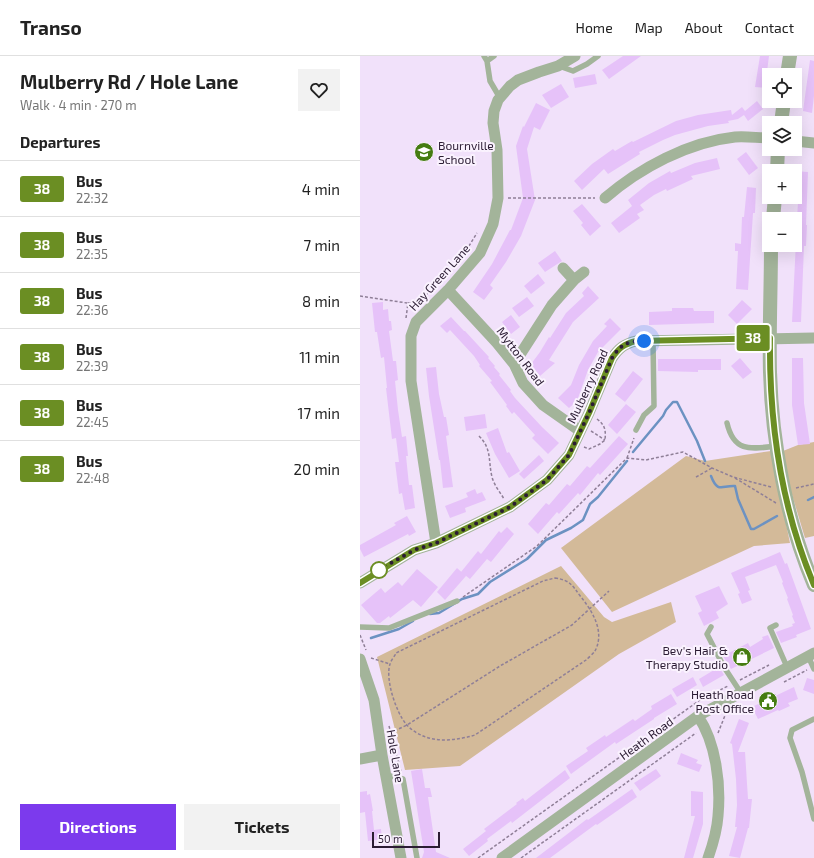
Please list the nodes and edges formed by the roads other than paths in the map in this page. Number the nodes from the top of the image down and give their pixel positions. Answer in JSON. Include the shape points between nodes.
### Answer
{"nodes":[{"id":1,"x":494,"y":56,"type":"edge"},
{"id":2,"x":575,"y":56,"type":"edge"},
{"id":3,"x":598,"y":56,"type":"edge"},
{"id":4,"x":790,"y":56,"type":"edge"},
{"id":5,"x":485,"y":58,"type":"edge"},
{"id":6,"x":558,"y":66,"type":"junction"},
{"id":7,"x":788,"y":68,"type":"edge"},
{"id":8,"x":500,"y":98,"type":"junction"},
{"id":9,"x":762,"y":138,"type":"edge"},
{"id":10,"x":802,"y":141,"type":"edge"},
{"id":11,"x":814,"y":143,"type":"edge"},
{"id":12,"x":604,"y":198,"type":"road end"},
{"id":13,"x":771,"y":252,"type":"edge"},
{"id":14,"x":563,"y":268,"type":"dead end"},
{"id":15,"x":584,"y":272,"type":"dead end"},
{"id":16,"x":574,"y":280,"type":"junction"},
{"id":17,"x":448,"y":290,"type":"junction"},
{"id":18,"x":770,"y":338,"type":"junction"},
{"id":19,"x":814,"y":338,"type":"edge"},
{"id":20,"x":653,"y":341,"type":"junction"},
{"id":21,"x":514,"y":364,"type":"junction"},
{"id":22,"x":727,"y":423,"type":"dead end"},
{"id":23,"x":582,"y":429,"type":"junction"},
{"id":24,"x":636,"y":430,"type":"road end"},
{"id":25,"x":777,"y":446,"type":"junction"},
{"id":26,"x":436,"y":543,"type":"junction"},
{"id":27,"x":360,"y":583,"type":"edge"},
{"id":28,"x":814,"y":585,"type":"edge"},
{"id":29,"x":457,"y":601,"type":"road end"},
{"id":30,"x":776,"y":625,"type":"dead end"},
{"id":31,"x":360,"y":627,"type":"edge"},
{"id":32,"x":711,"y":627,"type":"dead end"},
{"id":33,"x":811,"y":654,"type":"edge"},
{"id":34,"x":364,"y":658,"type":"edge"},
{"id":35,"x":787,"y":667,"type":"junction"},
{"id":36,"x":813,"y":668,"type":"edge"},
{"id":37,"x":741,"y":693,"type":"junction"},
{"id":38,"x":698,"y":716,"type":"junction"},
{"id":39,"x":814,"y":719,"type":"edge"},
{"id":40,"x":382,"y":755,"type":"junction"},
{"id":41,"x":360,"y":759,"type":"edge"},
{"id":42,"x":386,"y":775,"type":"junction"},
{"id":43,"x":814,"y":819,"type":"edge"},
{"id":44,"x":401,"y":858,"type":"edge"},
{"id":45,"x":417,"y":858,"type":"edge"},
{"id":46,"x":502,"y":858,"type":"edge"},
{"id":47,"x":708,"y":858,"type":"edge"}],
"edges":[{"from":1,"to":5,"type":"lane"},
{"from":2,"to":6,"type":"street","name":"Hay Green Lane"},
{"from":3,"to":6,"type":"lane","name":"Hay Green Lane","via":[[573,71]]},
{"from":4,"to":7,"type":"street"},
{"from":5,"to":8,"type":"lane","via":[[490,81]]},
{"from":6,"to":8,"type":"street","name":"Hay Green Lane","via":[[518,80]]},
{"from":8,"to":17,"type":"street","name":"Hay Green Lane","via":[[494,112],[493,123],[499,182],[493,224],[480,253]]},
{"from":9,"to":12,"type":"street","via":[[736,137],[676,153],[645,168]]},
{"from":10,"to":11,"type":"street"},
{"from":13,"to":18,"type":"street"},
{"from":14,"to":16,"type":"street"},
{"from":15,"to":16,"type":"street"},
{"from":16,"to":21,"type":"street","via":[[552,305]]},
{"from":17,"to":21,"type":"street","name":"Mytton Road"},
{"from":17,"to":26,"type":"street","name":"Hay Green Lane","via":[[416,322],[411,336],[411,381]]},
{"from":18,"to":19,"type":"street","name":"Mulberry Road"},
{"from":18,"to":20,"type":"street","name":"Mulberry Road"},
{"from":18,"to":25,"type":"street","via":[[773,424]]},
{"from":20,"to":23,"type":"street","name":"Mulberry Road","via":[[636,341],[624,344],[617,350]]},
{"from":20,"to":24,"type":"lane","via":[[654,406],[644,415]]},
{"from":21,"to":23,"type":"street","name":"Mytton Road","via":[[523,383],[543,405]]},
{"from":22,"to":25,"type":"lane","via":[[729,434],[742,447]]},
{"from":23,"to":26,"type":"street","name":"Mulberry Road","via":[[569,455],[547,480],[510,507]]},
{"from":25,"to":28,"type":"street","via":[[784,491],[798,545]]},
{"from":26,"to":27,"type":"street","name":"Mulberry Road","via":[[414,550]]},
{"from":29,"to":31,"type":"lane","via":[[389,628]]},
{"from":30,"to":35,"type":"lane","via":[[770,628]]},
{"from":32,"to":37,"type":"lane","via":[[707,634]]},
{"from":33,"to":35,"type":"street","name":"Heath Road"},
{"from":33,"to":36,"type":"lane"},
{"from":34,"to":40,"type":"street","name":"Hole Lane","via":[[374,700]]},
{"from":35,"to":37,"type":"street","name":"Heath Road"},
{"from":37,"to":38,"type":"street","name":"Heath Road"},
{"from":38,"to":46,"type":"street","name":"Heath Road"},
{"from":38,"to":47,"type":"street","via":[[712,746],[718,783],[718,816]]},
{"from":39,"to":43,"type":"lane","via":[[792,730],[790,738]]},
{"from":40,"to":41,"type":"street"},
{"from":40,"to":42,"type":"street","name":"Hole Lane"},
{"from":42,"to":44,"type":"street","name":"Hole Lane"},
{"from":42,"to":45,"type":"lane","via":[[403,779]]}]}
